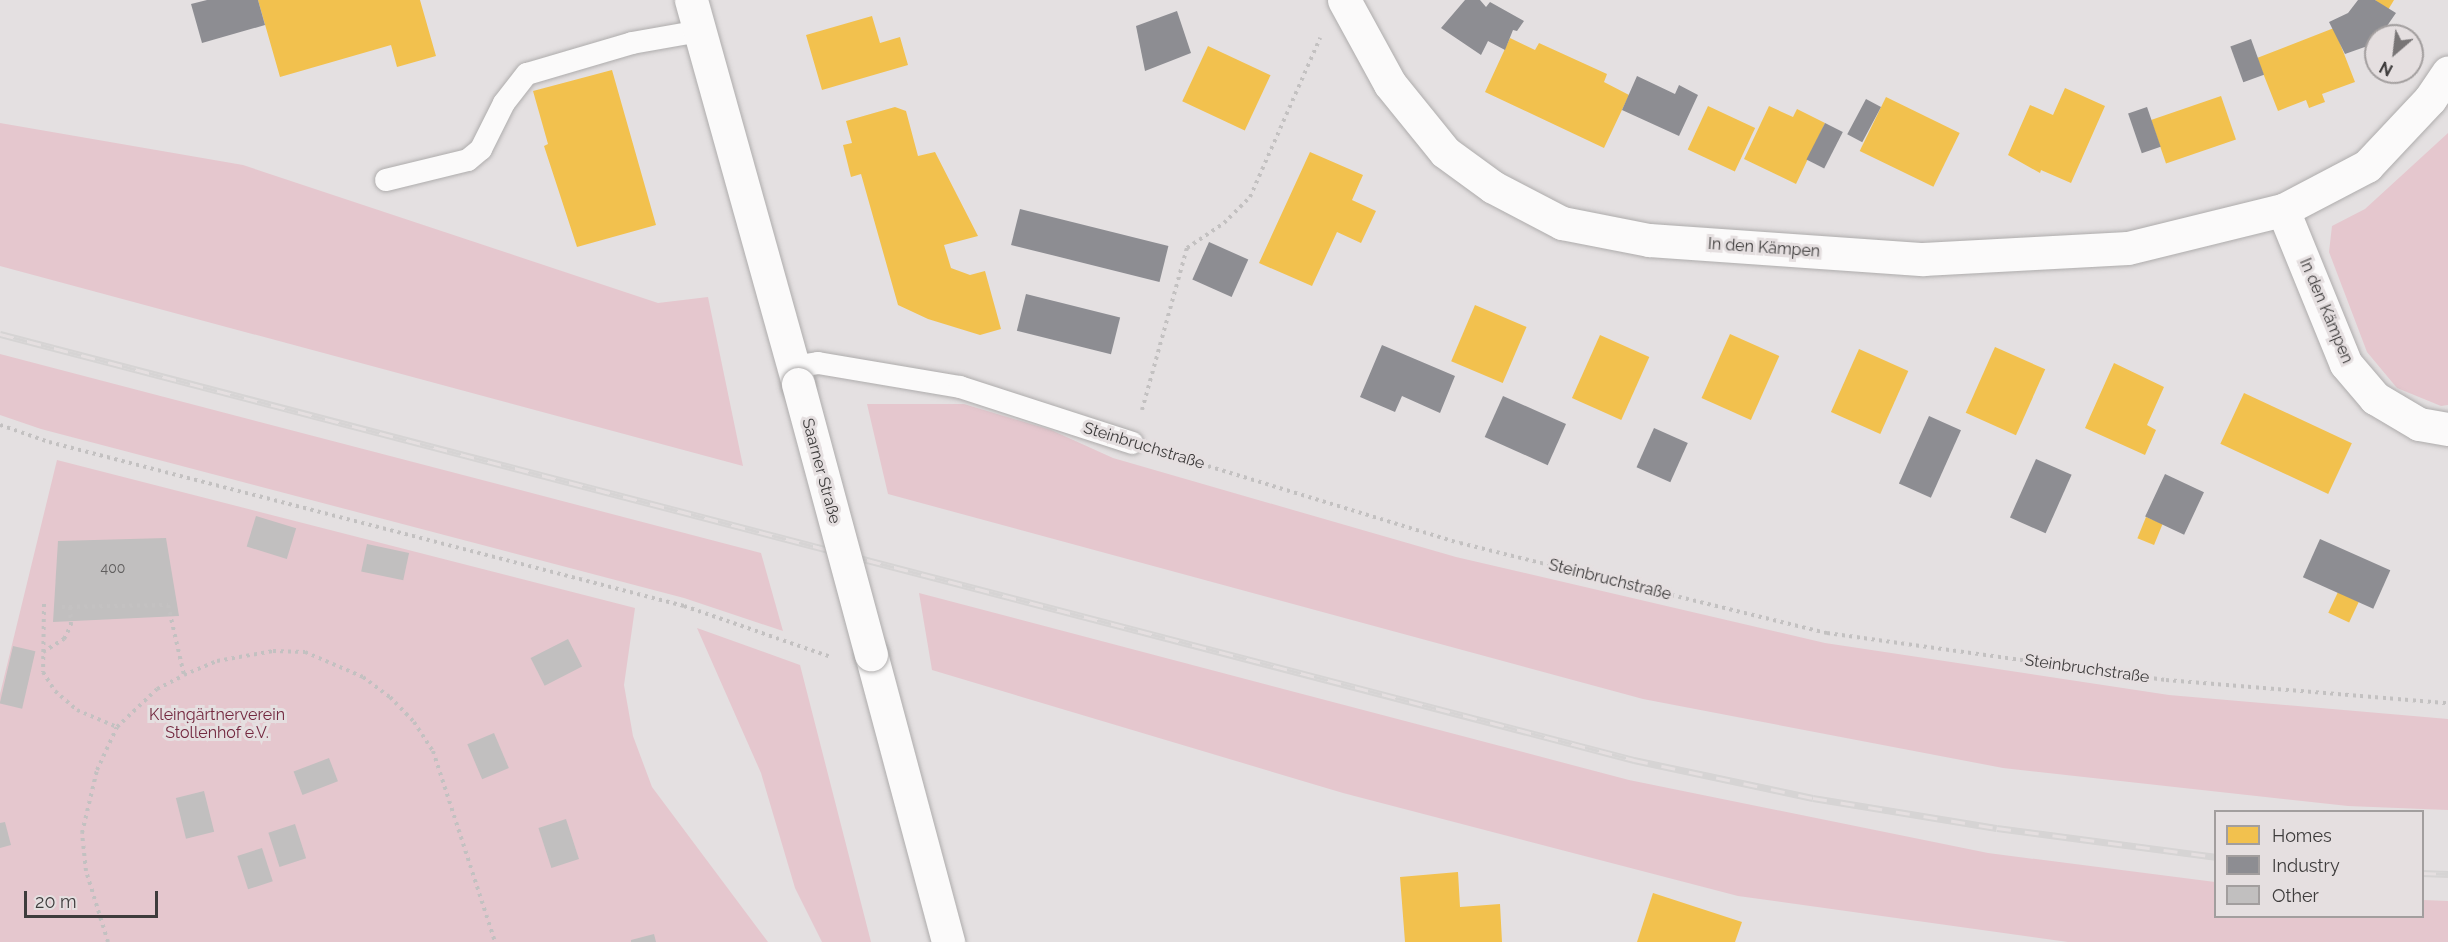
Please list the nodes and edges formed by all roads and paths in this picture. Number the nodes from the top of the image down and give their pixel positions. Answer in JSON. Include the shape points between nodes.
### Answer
{"nodes":[{"id":1,"x":691,"y":0,"type":"edge"},
{"id":2,"x":1347,"y":8,"type":"edge"},
{"id":3,"x":700,"y":32,"type":"junction"},
{"id":4,"x":2448,"y":72,"type":"edge"},
{"id":5,"x":386,"y":180,"type":"dead end"},
{"id":6,"x":2283,"y":210,"type":"junction"},
{"id":7,"x":795,"y":375,"type":"junction"},
{"id":8,"x":0,"y":425,"type":"edge"},
{"id":9,"x":2448,"y":429,"type":"edge"},
{"id":10,"x":1132,"y":443,"type":"junction"},
{"id":11,"x":44,"y":604,"type":"dead end"},
{"id":12,"x":62,"y":607,"type":"dead end"},
{"id":13,"x":70,"y":607,"type":"junction"},
{"id":14,"x":43,"y":652,"type":"junction"},
{"id":15,"x":872,"y":658,"type":"junction"},
{"id":16,"x":184,"y":675,"type":"junction"},
{"id":17,"x":2448,"y":703,"type":"edge"},
{"id":18,"x":117,"y":727,"type":"junction"},
{"id":19,"x":108,"y":942,"type":"edge"},
{"id":20,"x":495,"y":942,"type":"edge"},
{"id":21,"x":948,"y":942,"type":"edge"}],
"edges":[{"from":1,"to":3,"type":"street","name":"Saarner Straße"},
{"from":2,"to":6,"type":"street","name":"In den Kämpen","via":[[1390,84],[1445,152],[1493,187],[1562,223],[1648,240],[1923,259],[2128,248]]},
{"from":2,"to":10,"type":"path","via":[[1318,39],[1250,197],[1224,223],[1187,248]]},
{"from":3,"to":5,"type":"lane","via":[[632,43],[527,74],[504,103],[481,149],[468,160]]},
{"from":3,"to":7,"type":"street","name":"Saarner Straße"},
{"from":4,"to":6,"type":"street","name":"In den Kämpen","via":[[2430,99],[2367,166]]},
{"from":6,"to":9,"type":"street","name":"In den Kämpen","via":[[2346,364],[2375,398],[2419,424]]},
{"from":7,"to":10,"type":"lane","name":"Steinbruchstraße","via":[[818,363],[960,387]]},
{"from":7,"to":15,"type":"street","name":"Saarner Straße","bridge":true},
{"from":8,"to":15,"type":"path","via":[[49,442],[684,606],[830,657]]},
{"from":10,"to":17,"type":"path","name":"Steinbruchstraße","via":[[1460,543],[1827,633],[2166,680]]},
{"from":11,"to":14,"type":"path"},
{"from":12,"to":13,"type":"path"},
{"from":13,"to":14,"type":"path","via":[[71,625],[64,639]]},
{"from":13,"to":16,"type":"path","via":[[168,605]]},
{"from":14,"to":18,"type":"path","via":[[43,672],[55,691],[77,710]]},
{"from":15,"to":21,"type":"street","name":"Saarner Straße"},
{"from":16,"to":18,"type":"path","via":[[157,689]]},
{"from":16,"to":20,"type":"path","via":[[243,654],[305,652],[363,677],[390,697],[433,751]]},
{"from":18,"to":19,"type":"path","via":[[96,771],[82,833],[86,871]]}]}
